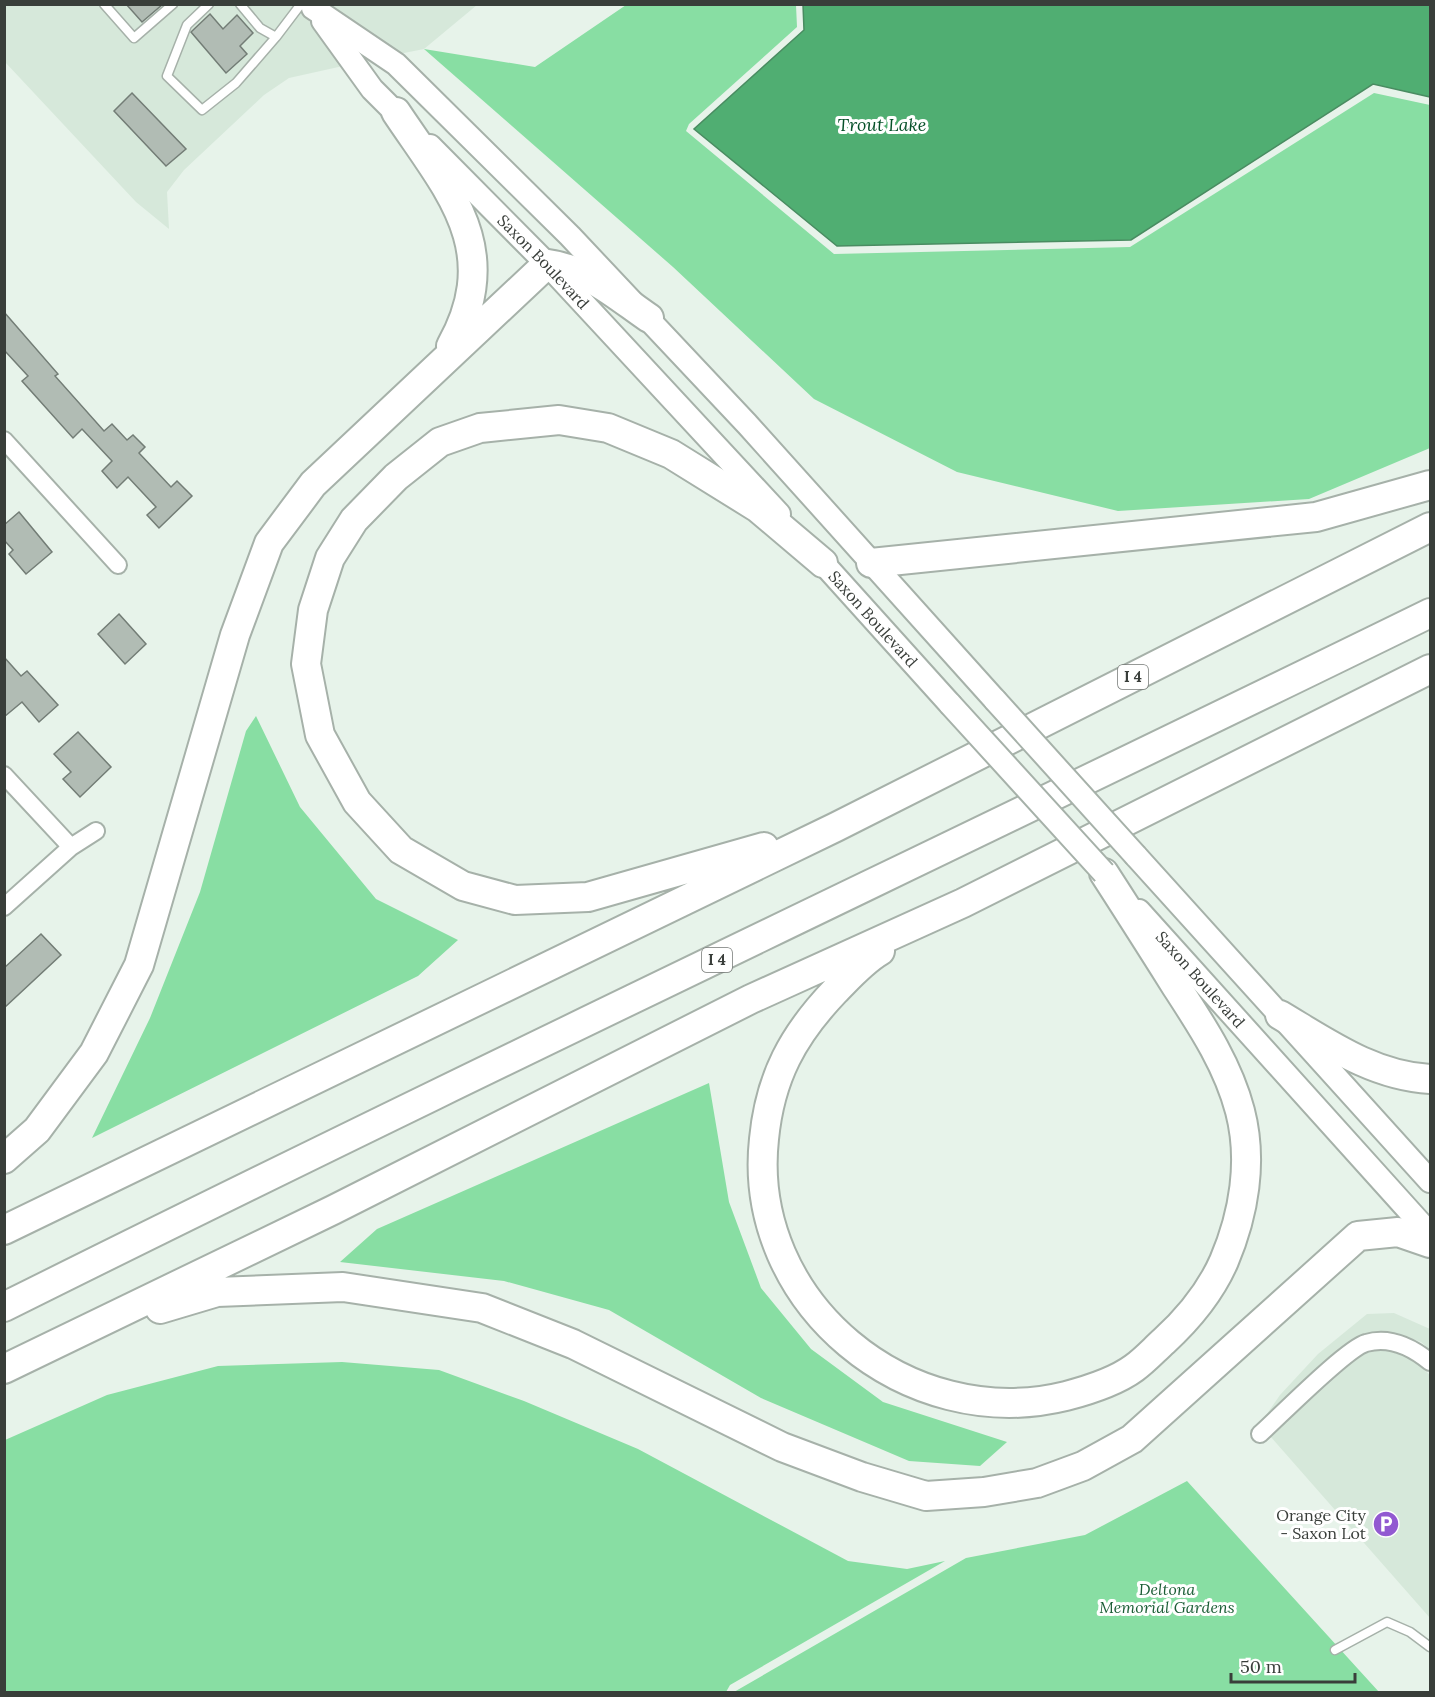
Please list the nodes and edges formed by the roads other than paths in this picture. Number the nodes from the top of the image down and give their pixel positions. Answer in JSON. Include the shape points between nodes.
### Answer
{"nodes":[{"id":1,"x":104,"y":4,"type":"edge"},
{"id":2,"x":173,"y":4,"type":"edge"},
{"id":3,"x":209,"y":4,"type":"edge"},
{"id":4,"x":240,"y":4,"type":"edge"},
{"id":5,"x":308,"y":6,"type":"edge"},
{"id":6,"x":276,"y":37,"type":"junction"},
{"id":7,"x":396,"y":112,"type":"junction"},
{"id":8,"x":547,"y":264,"type":"junction"},
{"id":9,"x":649,"y":318,"type":"junction"},
{"id":10,"x":444,"y":360,"type":"junction"},
{"id":11,"x":4,"y":440,"type":"edge"},
{"id":12,"x":1431,"y":485,"type":"edge"},
{"id":13,"x":1431,"y":527,"type":"edge"},
{"id":14,"x":823,"y":563,"type":"junction"},
{"id":15,"x":871,"y":563,"type":"junction"},
{"id":16,"x":118,"y":565,"type":"dead end"},
{"id":17,"x":1431,"y":613,"type":"edge"},
{"id":18,"x":1431,"y":669,"type":"edge"},
{"id":19,"x":1431,"y":692,"type":"edge"},
{"id":20,"x":1356,"y":707,"type":"junction"},
{"id":21,"x":4,"y":775,"type":"edge"},
{"id":22,"x":836,"y":827,"type":"junction"},
{"id":23,"x":96,"y":831,"type":"dead end"},
{"id":24,"x":71,"y":847,"type":"junction"},
{"id":25,"x":1104,"y":873,"type":"junction"},
{"id":26,"x":963,"y":903,"type":"junction"},
{"id":27,"x":4,"y":907,"type":"edge"},
{"id":28,"x":1280,"y":1015,"type":"junction"},
{"id":29,"x":1431,"y":1079,"type":"edge"},
{"id":30,"x":4,"y":1159,"type":"edge"},
{"id":31,"x":1431,"y":1181,"type":"edge"},
{"id":32,"x":4,"y":1230,"type":"edge"},
{"id":33,"x":1431,"y":1234,"type":"edge"},
{"id":34,"x":1431,"y":1243,"type":"edge"},
{"id":35,"x":4,"y":1307,"type":"edge"},
{"id":36,"x":80,"y":1332,"type":"junction"},
{"id":37,"x":1431,"y":1362,"type":"edge"},
{"id":38,"x":4,"y":1369,"type":"edge"},
{"id":39,"x":1260,"y":1434,"type":"dead end"},
{"id":40,"x":1431,"y":1647,"type":"edge"},
{"id":41,"x":1335,"y":1650,"type":"dead end"}],
"edges":[{"from":1,"to":2,"type":"lane","via":[[134,38]]},
{"from":3,"to":6,"type":"lane","via":[[187,25],[167,76],[202,110],[236,83]]},
{"from":4,"to":6,"type":"lane","via":[[260,28]]},
{"from":5,"to":6,"type":"lane"},
{"from":5,"to":7,"type":"main road","name":"Saxon Boulevard","via":[[372,89]]},
{"from":5,"to":9,"type":"main road","via":[[396,64]]},
{"from":7,"to":8,"type":"main road","name":"Saxon Boulevard"},
{"from":7,"to":10,"type":"highway","via":[[456,202],[471,238],[469,302]]},
{"from":8,"to":9,"type":"highway","via":[[569,267],[595,280]]},
{"from":8,"to":10,"type":"highway"},
{"from":8,"to":14,"type":"main road","name":"Saxon Boulevard"},
{"from":9,"to":15,"type":"main road"},
{"from":10,"to":30,"type":"highway","via":[[313,484],[269,543],[235,635],[139,965],[94,1053],[37,1130]]},
{"from":11,"to":16,"type":"street"},
{"from":12,"to":15,"type":"highway","via":[[1316,518]]},
{"from":13,"to":22,"type":"highway","number":"I 4"},
{"from":14,"to":22,"type":"highway","via":[[758,508],[693,467],[608,428],[559,420],[480,429],[440,442],[396,477],[354,520],[330,558],[316,600],[306,664],[320,735],[357,802],[400,850],[463,886],[516,900],[588,897]]},
{"from":14,"to":25,"type":"main road","name":"Saxon Boulevard","bridge":true},
{"from":15,"to":28,"type":"main road","bridge":true},
{"from":17,"to":35,"type":"highway","number":"I 4","via":[[298,1160]]},
{"from":18,"to":20,"type":"highway"},
{"from":19,"to":20,"type":"highway"},
{"from":20,"to":26,"type":"highway"},
{"from":21,"to":24,"type":"street"},
{"from":22,"to":32,"type":"highway","number":"I 4"},
{"from":23,"to":24,"type":"street"},
{"from":24,"to":27,"type":"street"},
{"from":25,"to":26,"type":"highway","via":[[1209,1037],[1231,1081],[1247,1148],[1245,1191],[1235,1235],[1219,1272],[1179,1327],[1133,1369],[1103,1384],[1048,1400],[1021,1403],[959,1398],[927,1389],[868,1360],[818,1314],[796,1282],[781,1254],[764,1189],[762,1155],[766,1122],[787,1053],[804,1026],[875,954]]},
{"from":25,"to":33,"type":"main road","name":"Saxon Boulevard"},
{"from":26,"to":36,"type":"highway","via":[[751,999],[333,1210]]},
{"from":28,"to":29,"type":"highway","via":[[1347,1055],[1398,1075]]},
{"from":28,"to":31,"type":"main road"},
{"from":34,"to":36,"type":"highway","via":[[1398,1232],[1358,1236],[1132,1439],[1083,1466],[1037,1483],[926,1496],[862,1478],[782,1447],[573,1344],[482,1308],[344,1287],[217,1292]]},
{"from":36,"to":38,"type":"highway"},
{"from":37,"to":39,"type":"street","via":[[1414,1349],[1390,1342],[1366,1342]]},
{"from":40,"to":41,"type":"lane","via":[[1387,1622]]}]}
